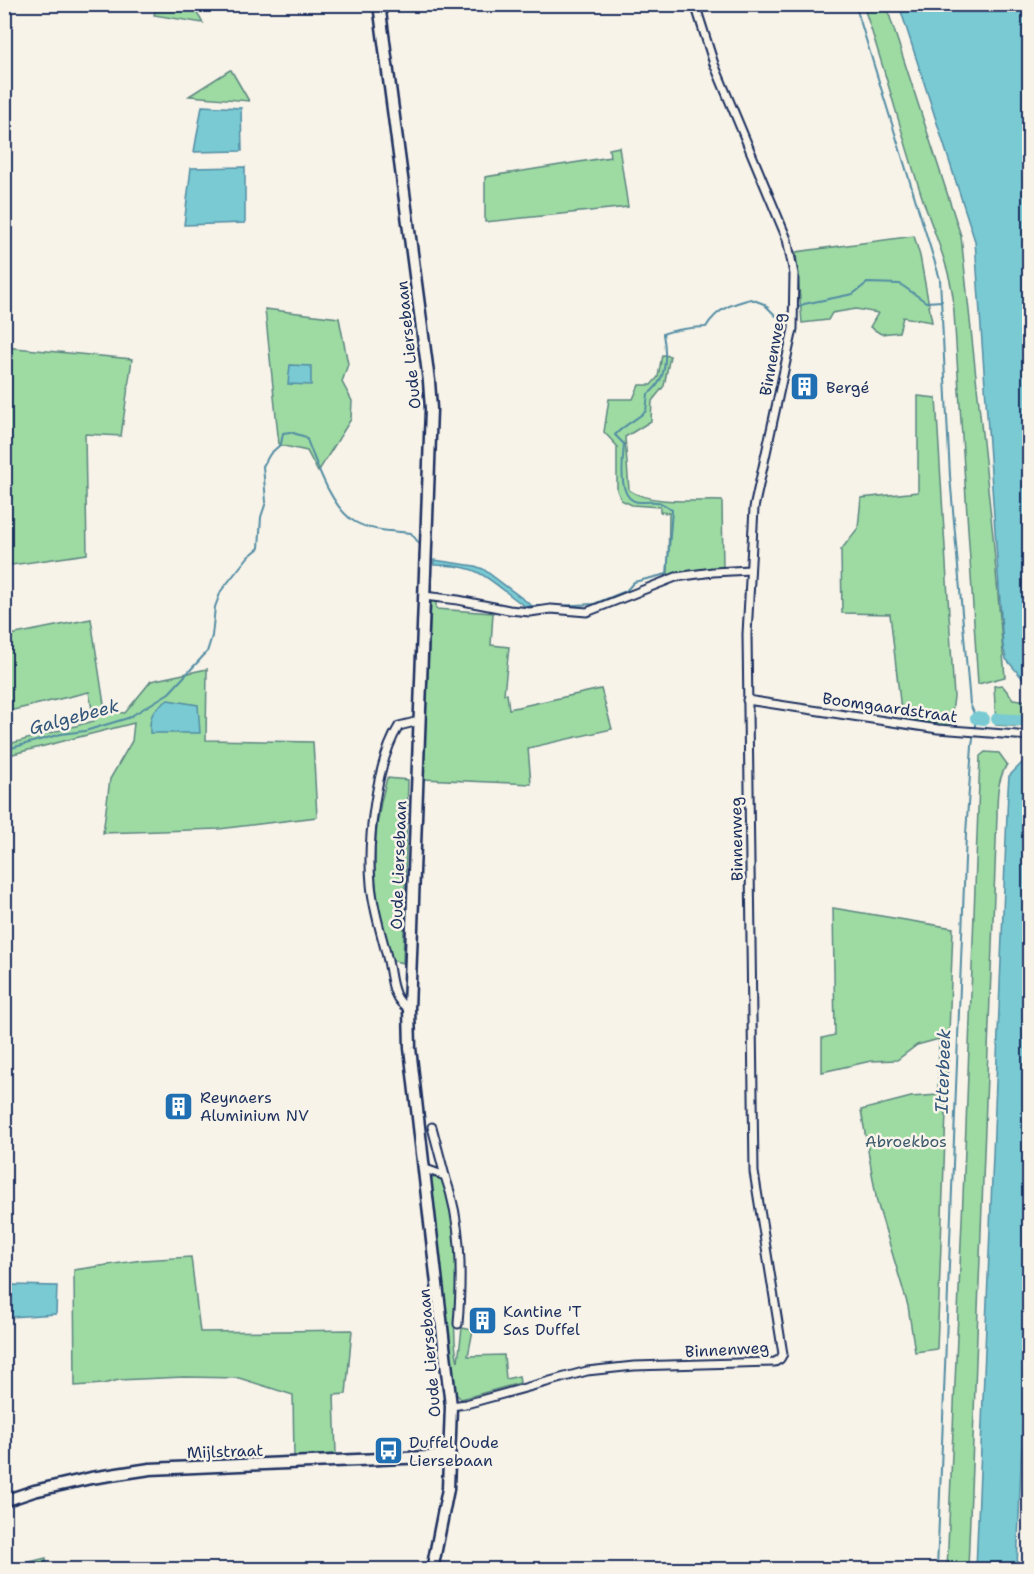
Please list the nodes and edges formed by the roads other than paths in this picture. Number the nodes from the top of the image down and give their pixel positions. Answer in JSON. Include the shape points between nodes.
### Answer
{"nodes":[{"id":1,"x":380,"y":4,"type":"edge"},
{"id":2,"x":694,"y":4,"type":"edge"},
{"id":3,"x":750,"y":570,"type":"junction"},
{"id":4,"x":424,"y":596,"type":"junction"},
{"id":5,"x":747,"y":700,"type":"junction"},
{"id":6,"x":419,"y":721,"type":"junction"},
{"id":7,"x":1029,"y":736,"type":"edge"},
{"id":8,"x":409,"y":1009,"type":"junction"},
{"id":9,"x":432,"y":1127,"type":"dead end"},
{"id":10,"x":423,"y":1168,"type":"junction"},
{"id":11,"x":445,"y":1176,"type":"junction"},
{"id":12,"x":458,"y":1324,"type":"dead end"},
{"id":13,"x":451,"y":1406,"type":"junction"},
{"id":14,"x":450,"y":1456,"type":"junction"},
{"id":15,"x":4,"y":1501,"type":"edge"},
{"id":16,"x":433,"y":1568,"type":"edge"},
{"id":17,"x":444,"y":1569,"type":"edge"}],
"edges":[{"from":1,"to":4,"type":"main road","name":"Oude Liersebaan","via":[[429,381]]},
{"from":2,"to":3,"type":"street","name":"Binnenweg","via":[[714,64],[787,239],[794,274],[793,329],[754,507]]},
{"from":3,"to":4,"type":"street","via":[[676,577],[587,612],[509,610]]},
{"from":3,"to":5,"type":"street","name":"Binnenweg"},
{"from":4,"to":6,"type":"main road","name":"Oude Liersebaan"},
{"from":5,"to":7,"type":"street","name":"Boomgaardstraat","via":[[938,729]]},
{"from":5,"to":13,"type":"street","name":"Binnenweg","via":[[754,1172],[783,1354],[775,1362],[587,1371]]},
{"from":6,"to":8,"type":"main road","name":"Oude Liersebaan"},
{"from":6,"to":8,"type":"street","name":"Oude Liersebaan","via":[[399,726],[392,737],[374,805],[371,841],[371,884],[380,930],[396,999]]},
{"from":8,"to":10,"type":"main road","name":"Oude Liersebaan"},
{"from":9,"to":11,"type":"street","name":"Oude Liersebaan"},
{"from":10,"to":11,"type":"street"},
{"from":10,"to":13,"type":"main road","name":"Oude Liersebaan"},
{"from":11,"to":12,"type":"street","name":"Oude Liersebaan","via":[[457,1224]]},
{"from":13,"to":14,"type":"main road","name":"Oude Liersebaan"},
{"from":14,"to":15,"type":"main road","name":"Mijlstraat","via":[[150,1469],[91,1478]]},
{"from":14,"to":16,"type":"main road","name":"Oude Liersebaan"},
{"from":16,"to":17,"type":"street"}]}
